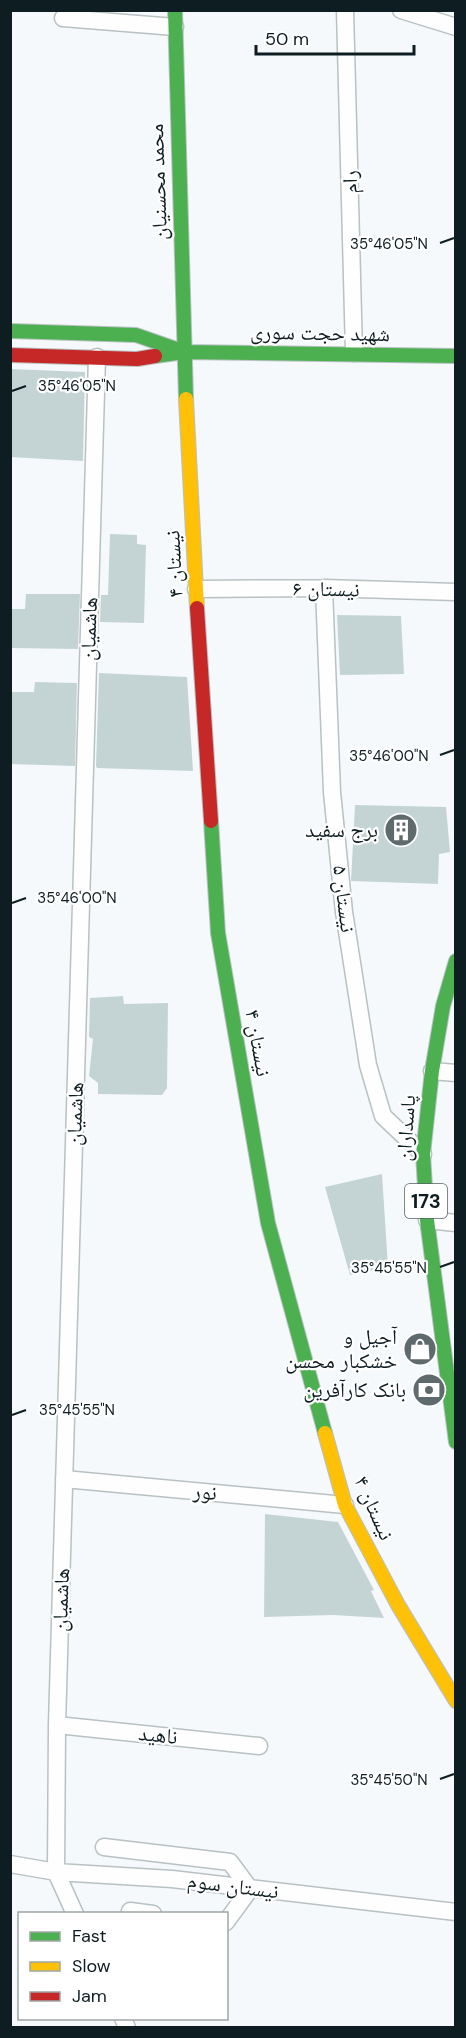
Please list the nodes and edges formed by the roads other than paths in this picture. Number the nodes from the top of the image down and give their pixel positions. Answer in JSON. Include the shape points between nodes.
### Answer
{"nodes":[{"id":1,"x":345,"y":10,"type":"edge"},
{"id":2,"x":400,"y":10,"type":"edge"},
{"id":3,"x":63,"y":18,"type":"dead end"},
{"id":4,"x":175,"y":19,"type":"edge"},
{"id":5,"x":456,"y":27,"type":"edge"},
{"id":6,"x":10,"y":331,"type":"edge"},
{"id":7,"x":184,"y":352,"type":"junction"},
{"id":8,"x":354,"y":354,"type":"junction"},
{"id":9,"x":10,"y":355,"type":"edge"},
{"id":10,"x":456,"y":356,"type":"edge"},
{"id":11,"x":97,"y":357,"type":"junction"},
{"id":12,"x":324,"y":588,"type":"junction"},
{"id":13,"x":196,"y":589,"type":"junction"},
{"id":14,"x":456,"y":592,"type":"edge"},
{"id":15,"x":456,"y":961,"type":"edge"},
{"id":16,"x":432,"y":1071,"type":"junction"},
{"id":17,"x":456,"y":1073,"type":"edge"},
{"id":18,"x":423,"y":1154,"type":"junction"},
{"id":19,"x":427,"y":1220,"type":"junction"},
{"id":20,"x":456,"y":1223,"type":"edge"},
{"id":21,"x":456,"y":1442,"type":"edge"},
{"id":22,"x":64,"y":1479,"type":"junction"},
{"id":23,"x":345,"y":1505,"type":"junction"},
{"id":24,"x":456,"y":1701,"type":"edge"},
{"id":25,"x":57,"y":1725,"type":"junction"},
{"id":26,"x":259,"y":1746,"type":"dead end"},
{"id":27,"x":104,"y":1847,"type":"dead end"},
{"id":28,"x":10,"y":1864,"type":"edge"},
{"id":29,"x":56,"y":1872,"type":"junction"},
{"id":30,"x":250,"y":1889,"type":"junction"},
{"id":31,"x":130,"y":1911,"type":"dead end"},
{"id":32,"x":74,"y":1912,"type":"edge"},
{"id":33,"x":138,"y":1912,"type":"edge"},
{"id":34,"x":456,"y":1912,"type":"edge"},
{"id":35,"x":228,"y":1919,"type":"edge"}],
"edges":[{"from":1,"to":8,"type":"street","name":"رام"},
{"from":2,"to":5,"type":"street"},
{"from":3,"to":4,"type":"street"},
{"from":4,"to":7,"type":"street","name":"محمد محسنیان"},
{"from":6,"to":7,"type":"street","name":"شهید حجت سوری","via":[[136,335]]},
{"from":7,"to":8,"type":"street","name":"شهید حجت سوری"},
{"from":7,"to":11,"type":"street","name":"شهید حجت سوری","via":[[137,359]]},
{"from":7,"to":13,"type":"street","name":"نیستان ۴"},
{"from":8,"to":10,"type":"street","name":"شهید حجت سوری"},
{"from":9,"to":11,"type":"street","name":"شهید حجت سوری"},
{"from":11,"to":22,"type":"street","name":"هاشمیان"},
{"from":12,"to":13,"type":"street","name":"نیستان ۶"},
{"from":12,"to":14,"type":"street","name":"نیستان ۶"},
{"from":12,"to":18,"type":"street","name":"نیستان ۵","via":[[332,792],[368,1065],[383,1116]]},
{"from":13,"to":23,"type":"street","name":"نیستان ۴","via":[[218,933],[268,1223]]},
{"from":15,"to":16,"type":"street","name":"پاسداران","number":"173","via":[[443,1006]]},
{"from":16,"to":17,"type":"street"},
{"from":16,"to":18,"type":"street","name":"پاسداران","number":"173"},
{"from":18,"to":19,"type":"street","name":"پاسداران","number":"173"},
{"from":19,"to":20,"type":"street"},
{"from":19,"to":21,"type":"street","name":"پاسداران","number":"173"},
{"from":22,"to":23,"type":"street","name":"نور"},
{"from":22,"to":25,"type":"street","name":"هاشمیان"},
{"from":23,"to":24,"type":"street","name":"نیستان ۴","via":[[398,1605]]},
{"from":25,"to":26,"type":"street","name":"ناهید"},
{"from":25,"to":29,"type":"street","name":"هاشمیان"},
{"from":27,"to":30,"type":"street","via":[[230,1862]]},
{"from":28,"to":29,"type":"street","name":"نیستان سوم"},
{"from":29,"to":30,"type":"street","name":"نیستان سوم","via":[[172,1879]]},
{"from":29,"to":32,"type":"street"},
{"from":30,"to":34,"type":"street","name":"نیستان سوم"},
{"from":30,"to":35,"type":"street"},
{"from":31,"to":33,"type":"street"}]}
